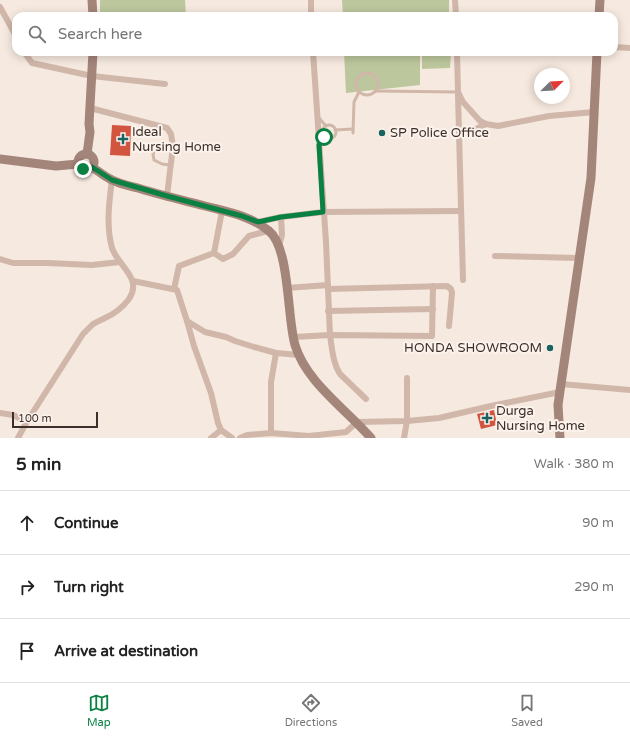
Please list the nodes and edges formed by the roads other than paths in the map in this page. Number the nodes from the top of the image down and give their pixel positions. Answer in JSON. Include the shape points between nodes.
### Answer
{"nodes":[{"id":1,"x":92,"y":0,"type":"edge"},
{"id":2,"x":311,"y":0,"type":"edge"},
{"id":3,"x":455,"y":0,"type":"edge"},
{"id":4,"x":600,"y":0,"type":"edge"},
{"id":5,"x":0,"y":7,"type":"edge"},
{"id":6,"x":93,"y":12,"type":"edge"},
{"id":7,"x":311,"y":12,"type":"edge"},
{"id":8,"x":456,"y":12,"type":"edge"},
{"id":9,"x":599,"y":12,"type":"edge"},
{"id":10,"x":12,"y":29,"type":"edge"},
{"id":11,"x":618,"y":47,"type":"edge"},
{"id":12,"x":630,"y":48,"type":"edge"},
{"id":13,"x":27,"y":56,"type":"edge"},
{"id":14,"x":93,"y":56,"type":"edge"},
{"id":15,"x":313,"y":56,"type":"edge"},
{"id":16,"x":457,"y":56,"type":"edge"},
{"id":17,"x":597,"y":56,"type":"edge"},
{"id":18,"x":92,"y":76,"type":"junction"},
{"id":19,"x":165,"y":84,"type":"dead end"},
{"id":20,"x":376,"y":91,"type":"junction"},
{"id":21,"x":359,"y":92,"type":"junction"},
{"id":22,"x":458,"y":92,"type":"junction"},
{"id":23,"x":90,"y":108,"type":"junction"},
{"id":24,"x":594,"y":112,"type":"junction"},
{"id":25,"x":317,"y":115,"type":"junction"},
{"id":26,"x":486,"y":124,"type":"junction"},
{"id":27,"x":326,"y":126,"type":"junction"},
{"id":28,"x":335,"y":130,"type":"junction"},
{"id":29,"x":459,"y":133,"type":"junction"},
{"id":30,"x":326,"y":138,"type":"junction"},
{"id":31,"x":319,"y":145,"type":"junction"},
{"id":32,"x":172,"y":146,"type":"junction"},
{"id":33,"x":86,"y":154,"type":"junction"},
{"id":34,"x":0,"y":159,"type":"edge"},
{"id":35,"x":78,"y":164,"type":"junction"},
{"id":36,"x":170,"y":165,"type":"junction"},
{"id":37,"x":92,"y":167,"type":"junction"},
{"id":38,"x":112,"y":180,"type":"junction"},
{"id":39,"x":167,"y":196,"type":"junction"},
{"id":40,"x":222,"y":210,"type":"junction"},
{"id":41,"x":462,"y":211,"type":"junction"},
{"id":42,"x":323,"y":212,"type":"junction"},
{"id":43,"x":281,"y":217,"type":"junction"},
{"id":44,"x":258,"y":222,"type":"junction"},
{"id":45,"x":268,"y":231,"type":"junction"},
{"id":46,"x":279,"y":246,"type":"junction"},
{"id":47,"x":214,"y":253,"type":"junction"},
{"id":48,"x":494,"y":256,"type":"dead end"},
{"id":49,"x":579,"y":258,"type":"junction"},
{"id":50,"x":0,"y":259,"type":"edge"},
{"id":51,"x":120,"y":262,"type":"junction"},
{"id":52,"x":463,"y":280,"type":"dead end"},
{"id":53,"x":133,"y":281,"type":"junction"},
{"id":54,"x":433,"y":286,"type":"junction"},
{"id":55,"x":328,"y":287,"type":"junction"},
{"id":56,"x":287,"y":288,"type":"junction"},
{"id":57,"x":174,"y":289,"type":"junction"},
{"id":58,"x":433,"y":309,"type":"junction"},
{"id":59,"x":328,"y":311,"type":"junction"},
{"id":60,"x":187,"y":321,"type":"junction"},
{"id":61,"x":450,"y":326,"type":"dead end"},
{"id":62,"x":330,"y":335,"type":"junction"},
{"id":63,"x":294,"y":337,"type":"junction"},
{"id":64,"x":276,"y":353,"type":"junction"},
{"id":65,"x":299,"y":355,"type":"junction"},
{"id":66,"x":407,"y":378,"type":"dead end"},
{"id":67,"x":560,"y":388,"type":"junction"},
{"id":68,"x":630,"y":390,"type":"edge"},
{"id":69,"x":366,"y":399,"type":"dead end"},
{"id":70,"x":0,"y":413,"type":"edge"},
{"id":71,"x":407,"y":421,"type":"junction"},
{"id":72,"x":27,"y":422,"type":"junction"},
{"id":73,"x":357,"y":422,"type":"junction"},
{"id":74,"x":221,"y":430,"type":"junction"},
{"id":75,"x":272,"y":433,"type":"junction"},
{"id":76,"x":18,"y":438,"type":"edge"},
{"id":77,"x":211,"y":438,"type":"edge"},
{"id":78,"x":232,"y":438,"type":"edge"},
{"id":79,"x":240,"y":438,"type":"edge"},
{"id":80,"x":371,"y":438,"type":"edge"},
{"id":81,"x":404,"y":438,"type":"edge"},
{"id":82,"x":560,"y":438,"type":"edge"}],
"edges":[{"from":1,"to":6,"type":"main road"},
{"from":2,"to":7,"type":"street"},
{"from":3,"to":8,"type":"street"},
{"from":4,"to":9,"type":"main road"},
{"from":5,"to":10,"type":"street"},
{"from":11,"to":12,"type":"street"},
{"from":13,"to":18,"type":"street","via":[[32,63]]},
{"from":14,"to":18,"type":"main road"},
{"from":15,"to":25,"type":"street"},
{"from":16,"to":22,"type":"street"},
{"from":17,"to":24,"type":"main road"},
{"from":18,"to":19,"type":"street"},
{"from":18,"to":23,"type":"main road"},
{"from":20,"to":21,"type":"lane","via":[[370,95]]},
{"from":20,"to":21,"type":"lane","via":[[376,78],[367,73],[360,75],[356,82]]},
{"from":20,"to":22,"type":"lane"},
{"from":21,"to":28,"type":"lane","via":[[354,102],[353,131]]},
{"from":22,"to":26,"type":"street","via":[[472,113]]},
{"from":22,"to":29,"type":"street"},
{"from":23,"to":32,"type":"street","via":[[167,128],[171,134]]},
{"from":23,"to":33,"type":"main road","via":[[90,132]]},
{"from":24,"to":26,"type":"street","via":[[549,116],[498,126]]},
{"from":24,"to":49,"type":"main road","via":[[591,178]]},
{"from":25,"to":27,"type":"lane"},
{"from":25,"to":31,"type":"street"},
{"from":26,"to":29,"type":"street","via":[[472,131]]},
{"from":27,"to":28,"type":"lane"},
{"from":27,"to":30,"type":"lane","via":[[322,131]]},
{"from":28,"to":30,"type":"lane","via":[[332,138]]},
{"from":29,"to":41,"type":"street"},
{"from":30,"to":31,"type":"lane"},
{"from":31,"to":42,"type":"street"},
{"from":32,"to":36,"type":"street"},
{"from":32,"to":36,"type":"lane","via":[[156,147],[152,154],[154,160]]},
{"from":33,"to":35,"type":"main road","via":[[79,157]]},
{"from":33,"to":37,"type":"main road","via":[[93,159]]},
{"from":34,"to":35,"type":"main road","via":[[56,166]]},
{"from":35,"to":37,"type":"main road","via":[[83,169]]},
{"from":36,"to":39,"type":"street"},
{"from":37,"to":38,"type":"main road"},
{"from":38,"to":39,"type":"main road"},
{"from":38,"to":51,"type":"street","via":[[109,227],[112,247]]},
{"from":39,"to":40,"type":"main road"},
{"from":40,"to":44,"type":"main road"},
{"from":40,"to":47,"type":"street"},
{"from":41,"to":42,"type":"street"},
{"from":41,"to":52,"type":"street"},
{"from":42,"to":43,"type":"street"},
{"from":42,"to":55,"type":"street"},
{"from":43,"to":44,"type":"street"},
{"from":43,"to":46,"type":"street","via":[[282,235]]},
{"from":44,"to":45,"type":"main road"},
{"from":45,"to":46,"type":"main road"},
{"from":45,"to":47,"type":"street","via":[[249,236],[233,254],[223,259]]},
{"from":46,"to":56,"type":"main road"},
{"from":47,"to":57,"type":"street","via":[[178,266]]},
{"from":48,"to":49,"type":"street"},
{"from":49,"to":67,"type":"main road"},
{"from":50,"to":51,"type":"street","via":[[13,263],[92,265]]},
{"from":51,"to":53,"type":"street"},
{"from":53,"to":57,"type":"street"},
{"from":53,"to":72,"type":"street","via":[[130,298],[123,306],[92,325],[83,334]]},
{"from":54,"to":55,"type":"street"},
{"from":54,"to":58,"type":"street"},
{"from":54,"to":61,"type":"street","via":[[447,286],[451,289]]},
{"from":55,"to":56,"type":"street"},
{"from":55,"to":59,"type":"street"},
{"from":56,"to":63,"type":"main road"},
{"from":57,"to":60,"type":"street","via":[[178,290]]},
{"from":58,"to":59,"type":"street"},
{"from":58,"to":62,"type":"street","via":[[432,336]]},
{"from":59,"to":62,"type":"street"},
{"from":60,"to":64,"type":"street","via":[[205,332]]},
{"from":60,"to":74,"type":"street","via":[[212,393]]},
{"from":62,"to":63,"type":"street"},
{"from":62,"to":69,"type":"street","via":[[337,370]]},
{"from":63,"to":65,"type":"main road"},
{"from":64,"to":65,"type":"street"},
{"from":64,"to":75,"type":"street","via":[[270,382]]},
{"from":65,"to":73,"type":"main road","via":[[320,386]]},
{"from":66,"to":71,"type":"street"},
{"from":67,"to":68,"type":"street"},
{"from":67,"to":71,"type":"street","via":[[439,418]]},
{"from":67,"to":82,"type":"main road"},
{"from":70,"to":72,"type":"street"},
{"from":71,"to":73,"type":"street"},
{"from":71,"to":81,"type":"street"},
{"from":72,"to":76,"type":"street"},
{"from":73,"to":75,"type":"street","via":[[346,432],[309,436]]},
{"from":73,"to":80,"type":"main road"},
{"from":74,"to":77,"type":"street"},
{"from":74,"to":78,"type":"street"},
{"from":75,"to":79,"type":"street"}]}
